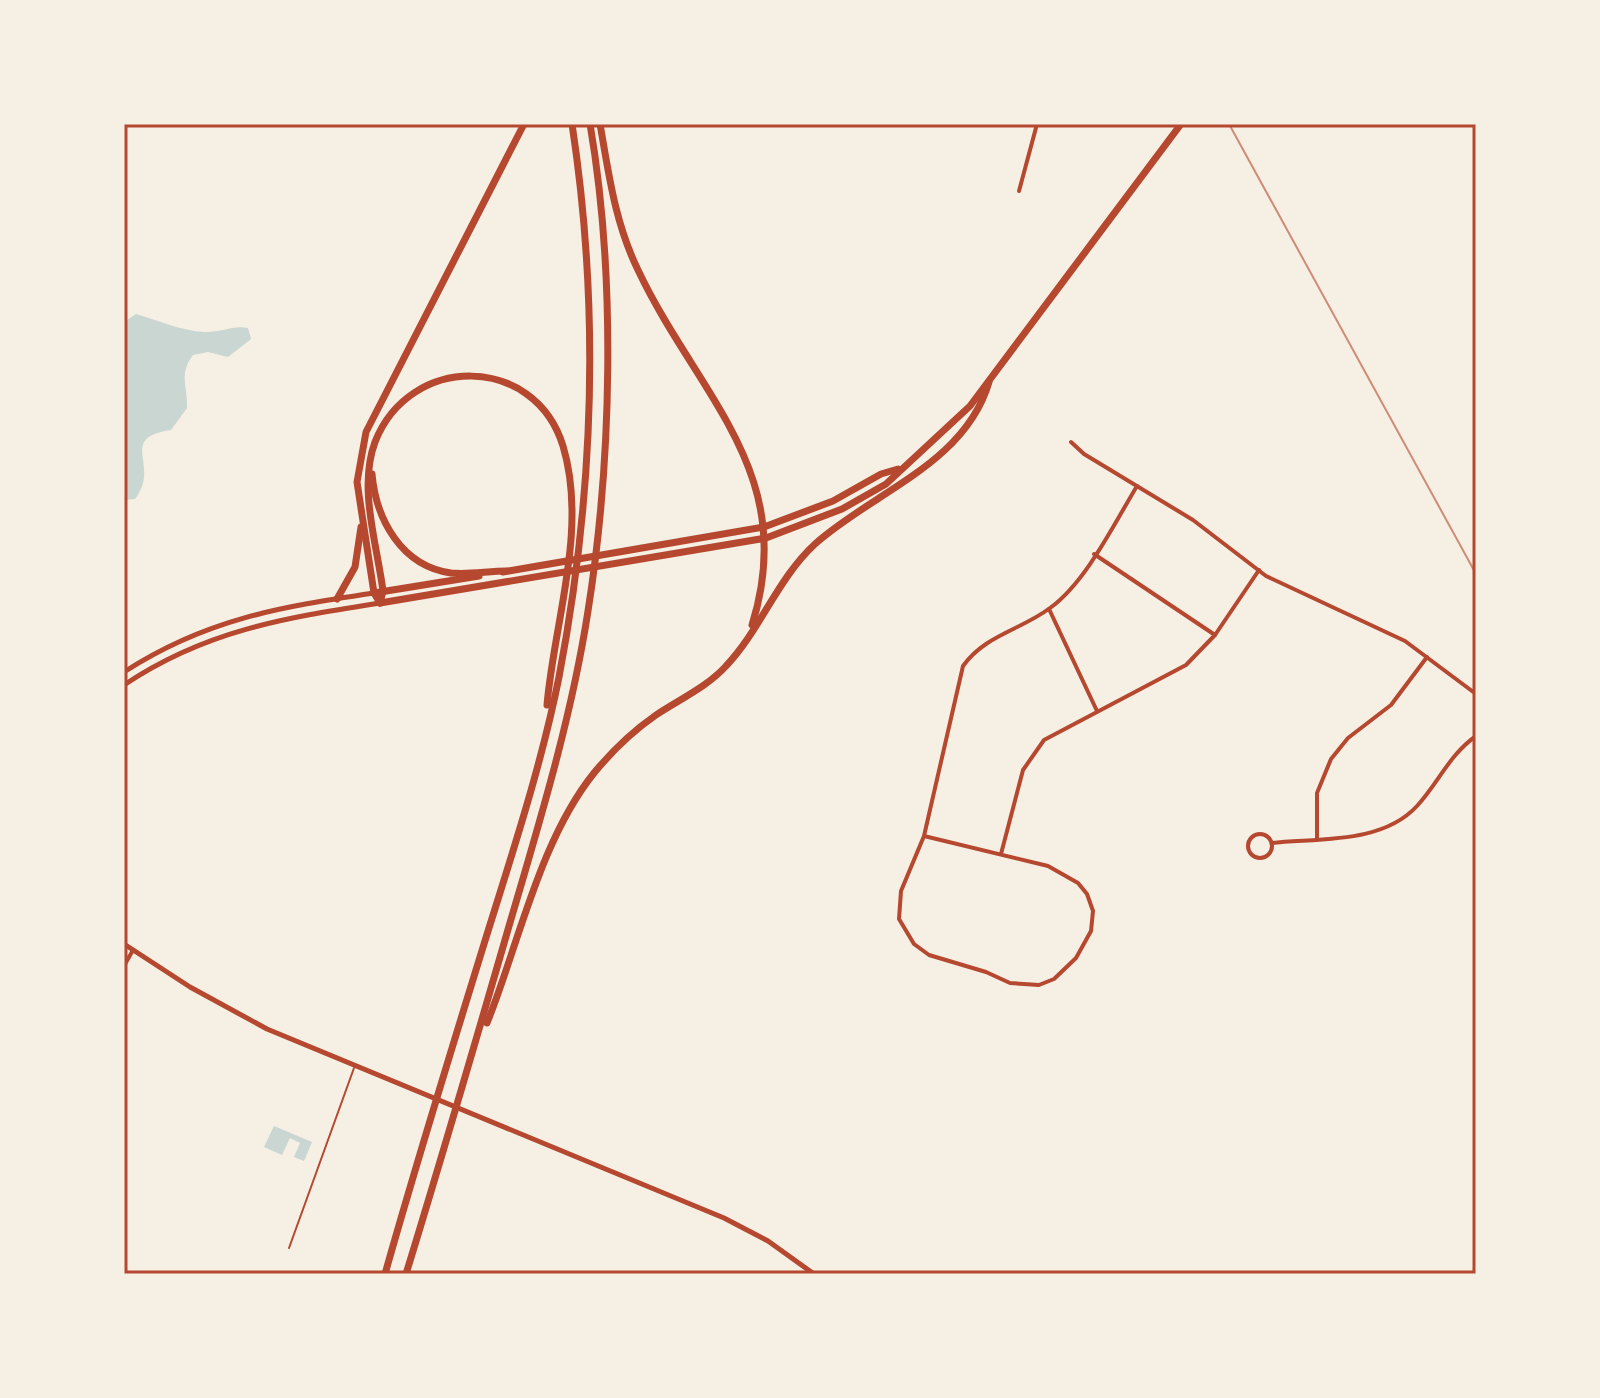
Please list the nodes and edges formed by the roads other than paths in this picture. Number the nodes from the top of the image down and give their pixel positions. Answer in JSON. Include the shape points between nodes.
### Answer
{"nodes":[{"id":1,"x":524,"y":124,"type":"edge"},
{"id":2,"x":572,"y":124,"type":"edge"},
{"id":3,"x":590,"y":124,"type":"edge"},
{"id":4,"x":600,"y":124,"type":"edge"},
{"id":5,"x":1037,"y":124,"type":"edge"},
{"id":6,"x":1181,"y":124,"type":"edge"},
{"id":7,"x":1019,"y":191,"type":"dead end"},
{"id":8,"x":989,"y":382,"type":"junction"},
{"id":9,"x":1071,"y":442,"type":"dead end"},
{"id":10,"x":372,"y":451,"type":"junction"},
{"id":11,"x":900,"y":468,"type":"junction"},
{"id":12,"x":1137,"y":486,"type":"junction"},
{"id":13,"x":361,"y":505,"type":"junction"},
{"id":14,"x":764,"y":527,"type":"junction"},
{"id":15,"x":766,"y":538,"type":"junction"},
{"id":16,"x":1094,"y":554,"type":"junction"},
{"id":17,"x":1259,"y":570,"type":"junction"},
{"id":18,"x":507,"y":571,"type":"junction"},
{"id":19,"x":383,"y":591,"type":"junction"},
{"id":20,"x":374,"y":593,"type":"junction"},
{"id":21,"x":337,"y":599,"type":"junction"},
{"id":22,"x":380,"y":603,"type":"junction"},
{"id":23,"x":1049,"y":609,"type":"junction"},
{"id":24,"x":1215,"y":635,"type":"junction"},
{"id":25,"x":748,"y":638,"type":"junction"},
{"id":26,"x":1427,"y":657,"type":"junction"},
{"id":27,"x":124,"y":672,"type":"edge"},
{"id":28,"x":124,"y":685,"type":"edge"},
{"id":29,"x":1476,"y":694,"type":"edge"},
{"id":30,"x":1097,"y":711,"type":"junction"},
{"id":31,"x":546,"y":727,"type":"junction"},
{"id":32,"x":1476,"y":736,"type":"edge"},
{"id":33,"x":924,"y":836,"type":"junction"},
{"id":34,"x":1317,"y":838,"type":"junction"},
{"id":35,"x":1272,"y":843,"type":"junction"},
{"id":36,"x":1001,"y":854,"type":"junction"},
{"id":37,"x":124,"y":944,"type":"edge"},
{"id":38,"x":133,"y":950,"type":"junction"},
{"id":39,"x":124,"y":966,"type":"edge"},
{"id":40,"x":471,"y":1062,"type":"junction"},
{"id":41,"x":354,"y":1067,"type":"junction"},
{"id":42,"x":289,"y":1248,"type":"dead end"},
{"id":43,"x":385,"y":1274,"type":"edge"},
{"id":44,"x":406,"y":1274,"type":"edge"},
{"id":45,"x":814,"y":1274,"type":"edge"}],
"edges":[{"from":1,"to":13,"type":"highway","via":[[366,432],[357,471]]},
{"from":2,"to":31,"type":"highway","via":[[589,323],[589,428],[575,582]]},
{"from":3,"to":40,"type":"highway","via":[[607,359],[597,542],[576,675],[543,814]]},
{"from":4,"to":14,"type":"highway","via":[[625,242],[743,453]]},
{"from":5,"to":7,"type":"street"},
{"from":6,"to":8,"type":"highway"},
{"from":8,"to":11,"type":"highway","via":[[937,439]]},
{"from":8,"to":25,"type":"highway","via":[[982,405],[933,460],[804,554]]},
{"from":9,"to":12,"type":"street"},
{"from":10,"to":18,"type":"highway","via":[[374,493],[382,518],[409,554],[451,573]]},
{"from":10,"to":19,"type":"highway","via":[[368,492]]},
{"from":10,"to":31,"type":"highway","via":[[392,412],[427,384],[463,375],[514,386],[549,418],[563,444],[572,495]]},
{"from":11,"to":14,"type":"highway"},
{"from":11,"to":15,"type":"highway","via":[[886,484],[842,509]]},
{"from":12,"to":16,"type":"street"},
{"from":12,"to":17,"type":"street"},
{"from":13,"to":20,"type":"highway"},
{"from":13,"to":21,"type":"highway","via":[[355,567]]},
{"from":14,"to":15,"type":"highway"},
{"from":14,"to":18,"type":"highway"},
{"from":15,"to":22,"type":"highway"},
{"from":15,"to":25,"type":"highway","via":[[766,576]]},
{"from":16,"to":23,"type":"street","via":[[1069,592]]},
{"from":16,"to":24,"type":"street"},
{"from":17,"to":24,"type":"street"},
{"from":17,"to":26,"type":"street"},
{"from":18,"to":19,"type":"highway"},
{"from":19,"to":20,"type":"highway"},
{"from":19,"to":22,"type":"highway"},
{"from":20,"to":21,"type":"street"},
{"from":20,"to":22,"type":"highway"},
{"from":21,"to":27,"type":"street","via":[[224,621]]},
{"from":22,"to":28,"type":"street","via":[[229,632]]},
{"from":23,"to":30,"type":"street"},
{"from":23,"to":33,"type":"street","via":[[976,649],[963,666]]},
{"from":24,"to":30,"type":"street","via":[[1186,665]]},
{"from":25,"to":40,"type":"highway","via":[[710,681],[628,737],[582,789],[562,824]]},
{"from":26,"to":29,"type":"street"},
{"from":26,"to":34,"type":"street","via":[[1391,705],[1348,738],[1331,759],[1317,793]]},
{"from":30,"to":36,"type":"street","via":[[1044,740],[1030,757]]},
{"from":31,"to":43,"type":"highway"},
{"from":32,"to":34,"type":"street","via":[[1451,758],[1404,817],[1364,834]]},
{"from":33,"to":36,"type":"street"},
{"from":33,"to":36,"type":"street","via":[[898,902],[908,937],[929,955],[1010,983],[1039,985],[1076,958],[1091,931],[1093,911],[1087,894],[1064,873]]},
{"from":34,"to":35,"type":"street"},
{"from":35,"to":35,"type":"street","via":[[1260,834],[1251,837],[1248,846],[1252,855],[1262,858]]},
{"from":37,"to":38,"type":"street"},
{"from":38,"to":39,"type":"street"},
{"from":38,"to":41,"type":"street","via":[[234,1012]]},
{"from":40,"to":44,"type":"highway"},
{"from":41,"to":42,"type":"lane"},
{"from":41,"to":45,"type":"street","via":[[724,1218]]}]}
